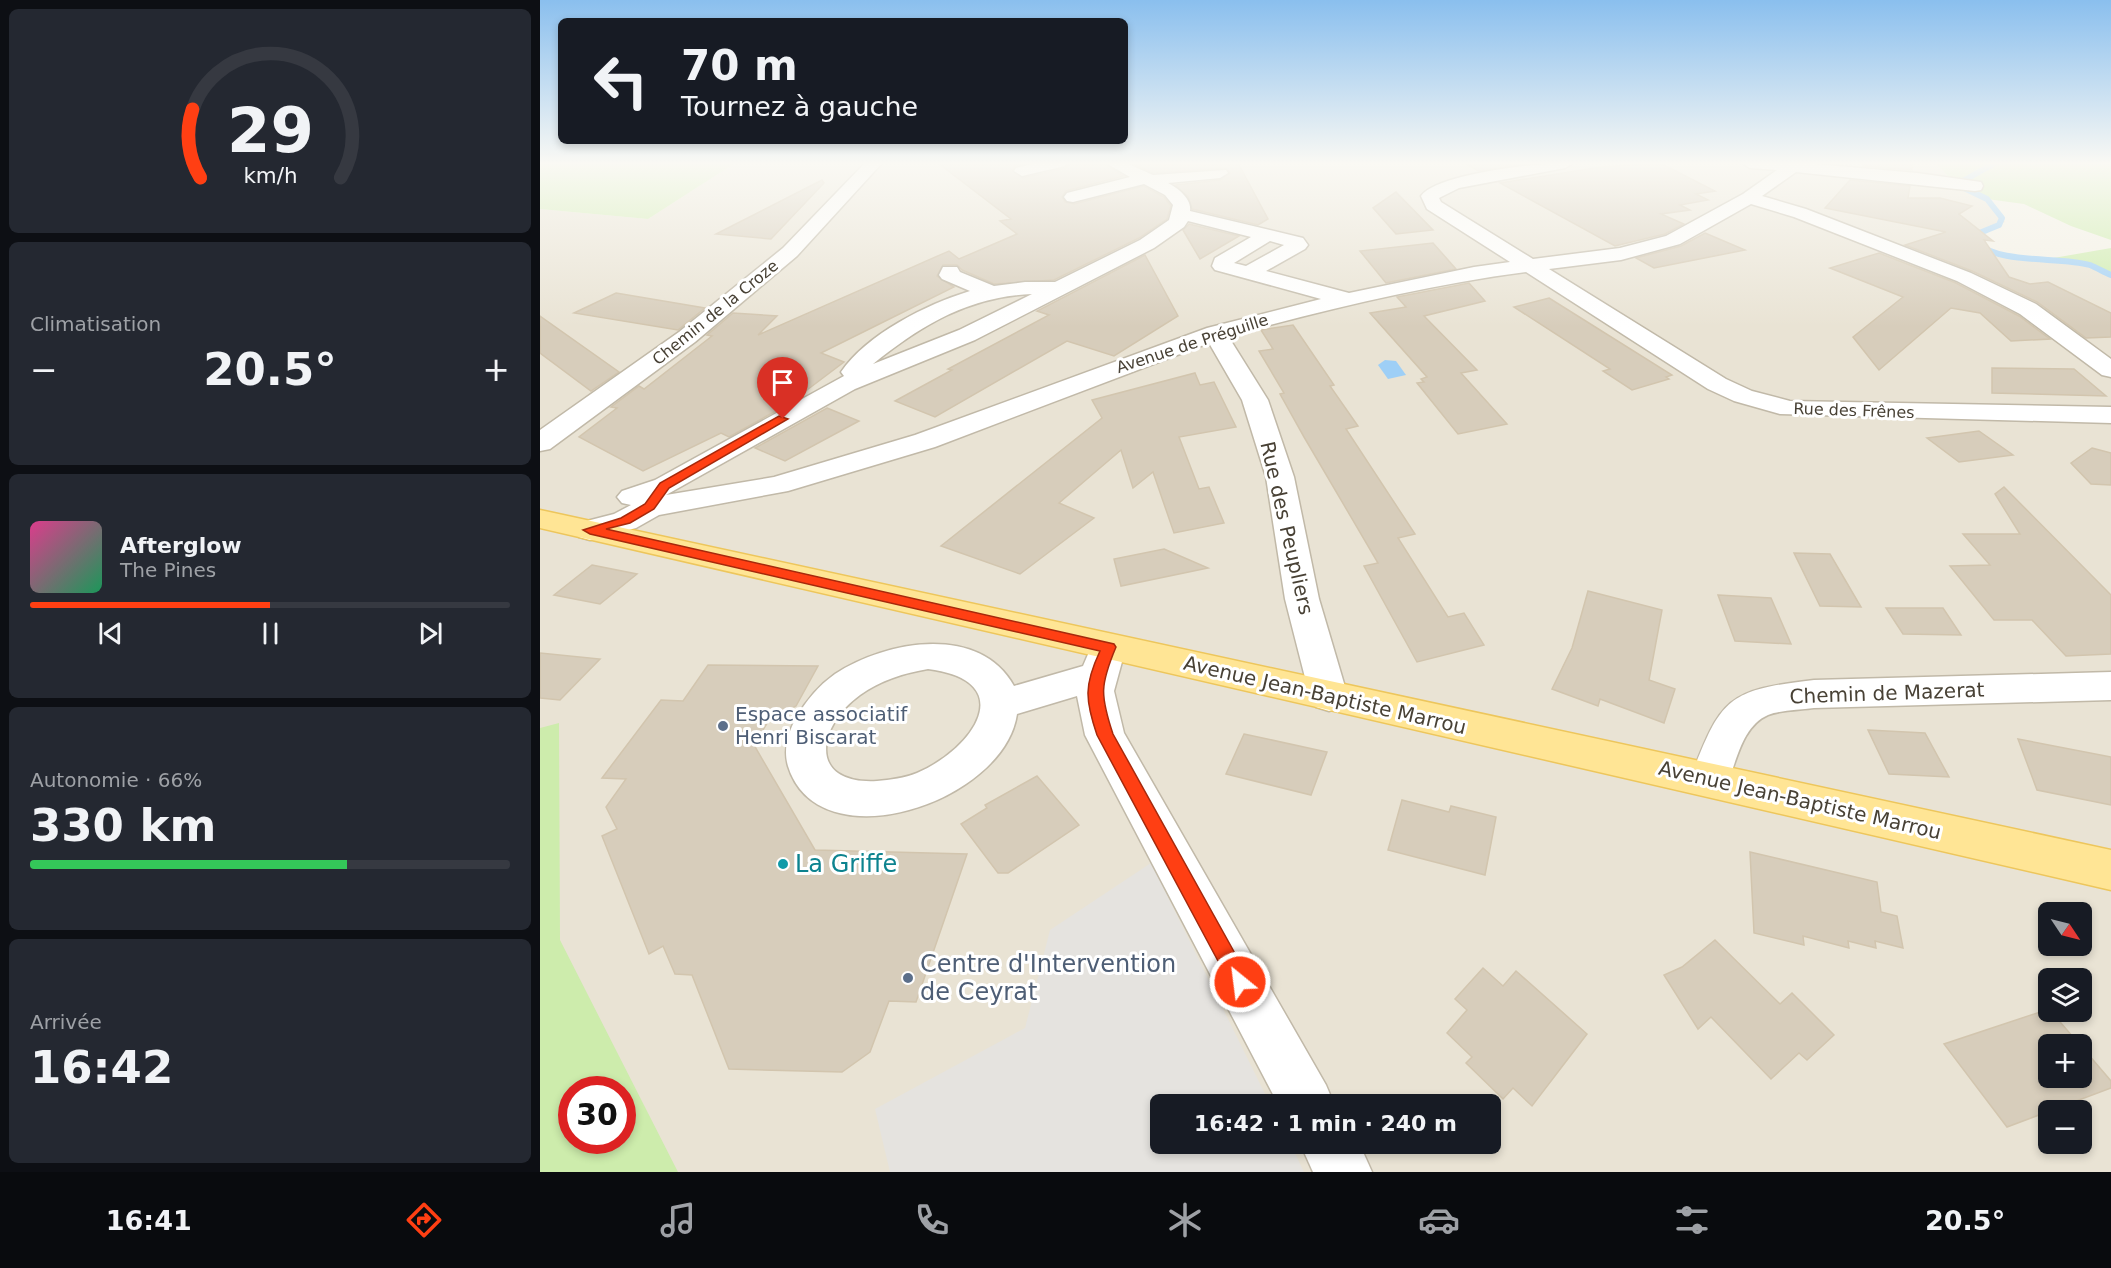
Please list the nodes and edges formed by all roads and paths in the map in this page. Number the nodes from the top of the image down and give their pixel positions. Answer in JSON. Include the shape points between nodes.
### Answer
{"nodes":[{"id":1,"x":822,"y":218,"type":"edge"},
{"id":2,"x":1179,"y":218,"type":"edge"},
{"id":3,"x":1194,"y":218,"type":"edge"},
{"id":4,"x":1452,"y":218,"type":"edge"},
{"id":5,"x":1713,"y":218,"type":"edge"},
{"id":6,"x":1812,"y":218,"type":"edge"},
{"id":7,"x":1266,"y":236,"type":"junction"},
{"id":8,"x":1526,"y":266,"type":"junction"},
{"id":9,"x":950,"y":270,"type":"dead end"},
{"id":10,"x":1250,"y":272,"type":"junction"},
{"id":11,"x":1058,"y":288,"type":"junction"},
{"id":12,"x":992,"y":292,"type":"junction"},
{"id":13,"x":1348,"y":299,"type":"junction"},
{"id":14,"x":1215,"y":333,"type":"junction"},
{"id":15,"x":2111,"y":370,"type":"edge"},
{"id":16,"x":846,"y":384,"type":"junction"},
{"id":17,"x":2111,"y":415,"type":"edge"},
{"id":18,"x":540,"y":443,"type":"edge"},
{"id":19,"x":657,"y":496,"type":"junction"},
{"id":20,"x":540,"y":519,"type":"edge"},
{"id":21,"x":590,"y":530,"type":"junction"},
{"id":22,"x":1102,"y":662,"type":"junction"},
{"id":23,"x":2111,"y":686,"type":"edge"},
{"id":24,"x":1329,"y":697,"type":"junction"},
{"id":25,"x":1000,"y":705,"type":"junction"},
{"id":26,"x":1710,"y":779,"type":"junction"},
{"id":27,"x":2111,"y":870,"type":"edge"},
{"id":28,"x":1302,"y":1094,"type":"edge"},
{"id":29,"x":1334,"y":1154,"type":"edge"},
{"id":30,"x":1344,"y":1172,"type":"edge"}],
"edges":[{"from":1,"to":18,"type":"street","name":"Chemin de la Croze","via":[[782,259],[687,337]]},
{"from":2,"to":11,"type":"street","via":[[1178,223],[1148,244]]},
{"from":3,"to":7,"type":"street"},
{"from":4,"to":8,"type":"street","name":"Rue des Frênes"},
{"from":5,"to":8,"type":"street","name":"Avenue de Préguille","via":[[1673,240],[1621,254]]},
{"from":6,"to":15,"type":"street","via":[[1964,277],[2028,309]]},
{"from":7,"to":10,"type":"street","via":[[1222,262],[1222,266]]},
{"from":7,"to":10,"type":"street","via":[[1298,245]]},
{"from":8,"to":13,"type":"street","name":"Avenue de Préguille"},
{"from":8,"to":17,"type":"street","name":"Rue des Frênes","via":[[1717,384],[1789,409]]},
{"from":9,"to":12,"type":"street","via":[[949,274]]},
{"from":10,"to":13,"type":"street"},
{"from":11,"to":12,"type":"street","via":[[1014,287]]},
{"from":11,"to":16,"type":"street","via":[[967,335]]},
{"from":12,"to":16,"type":"street","via":[[924,315],[856,367]]},
{"from":13,"to":14,"type":"street","name":"Avenue de Préguille"},
{"from":14,"to":19,"type":"street","name":"Avenue de Préguille","via":[[925,441],[778,485]]},
{"from":14,"to":24,"type":"street","name":"Rue des Peupliers","via":[[1256,400],[1280,477],[1302,599]]},
{"from":16,"to":19,"type":"street"},
{"from":19,"to":21,"type":"street","name":"Avenue de Préguille","via":[[625,520]]},
{"from":20,"to":21,"type":"main road","name":"Avenue Jean-Baptiste Marrou"},
{"from":21,"to":22,"type":"main road","name":"Avenue Jean-Baptiste Marrou"},
{"from":22,"to":24,"type":"main road","name":"Avenue Jean-Baptiste Marrou"},
{"from":22,"to":25,"type":"street"},
{"from":22,"to":28,"type":"street","via":[[1095,703],[1105,735]]},
{"from":23,"to":26,"type":"street","name":"Chemin de Mazerat","via":[[1814,694],[1770,699],[1743,709],[1729,729]]},
{"from":24,"to":26,"type":"main road","name":"Avenue Jean-Baptiste Marrou"},
{"from":25,"to":25,"type":"street","via":[[992,732],[971,759],[937,782],[903,795],[846,797],[825,788],[806,762],[810,730],[822,708],[846,686],[902,660],[952,657],[975,665],[991,677]]},
{"from":26,"to":27,"type":"main road","name":"Avenue Jean-Baptiste Marrou"},
{"from":29,"to":30,"type":"street"}]}
